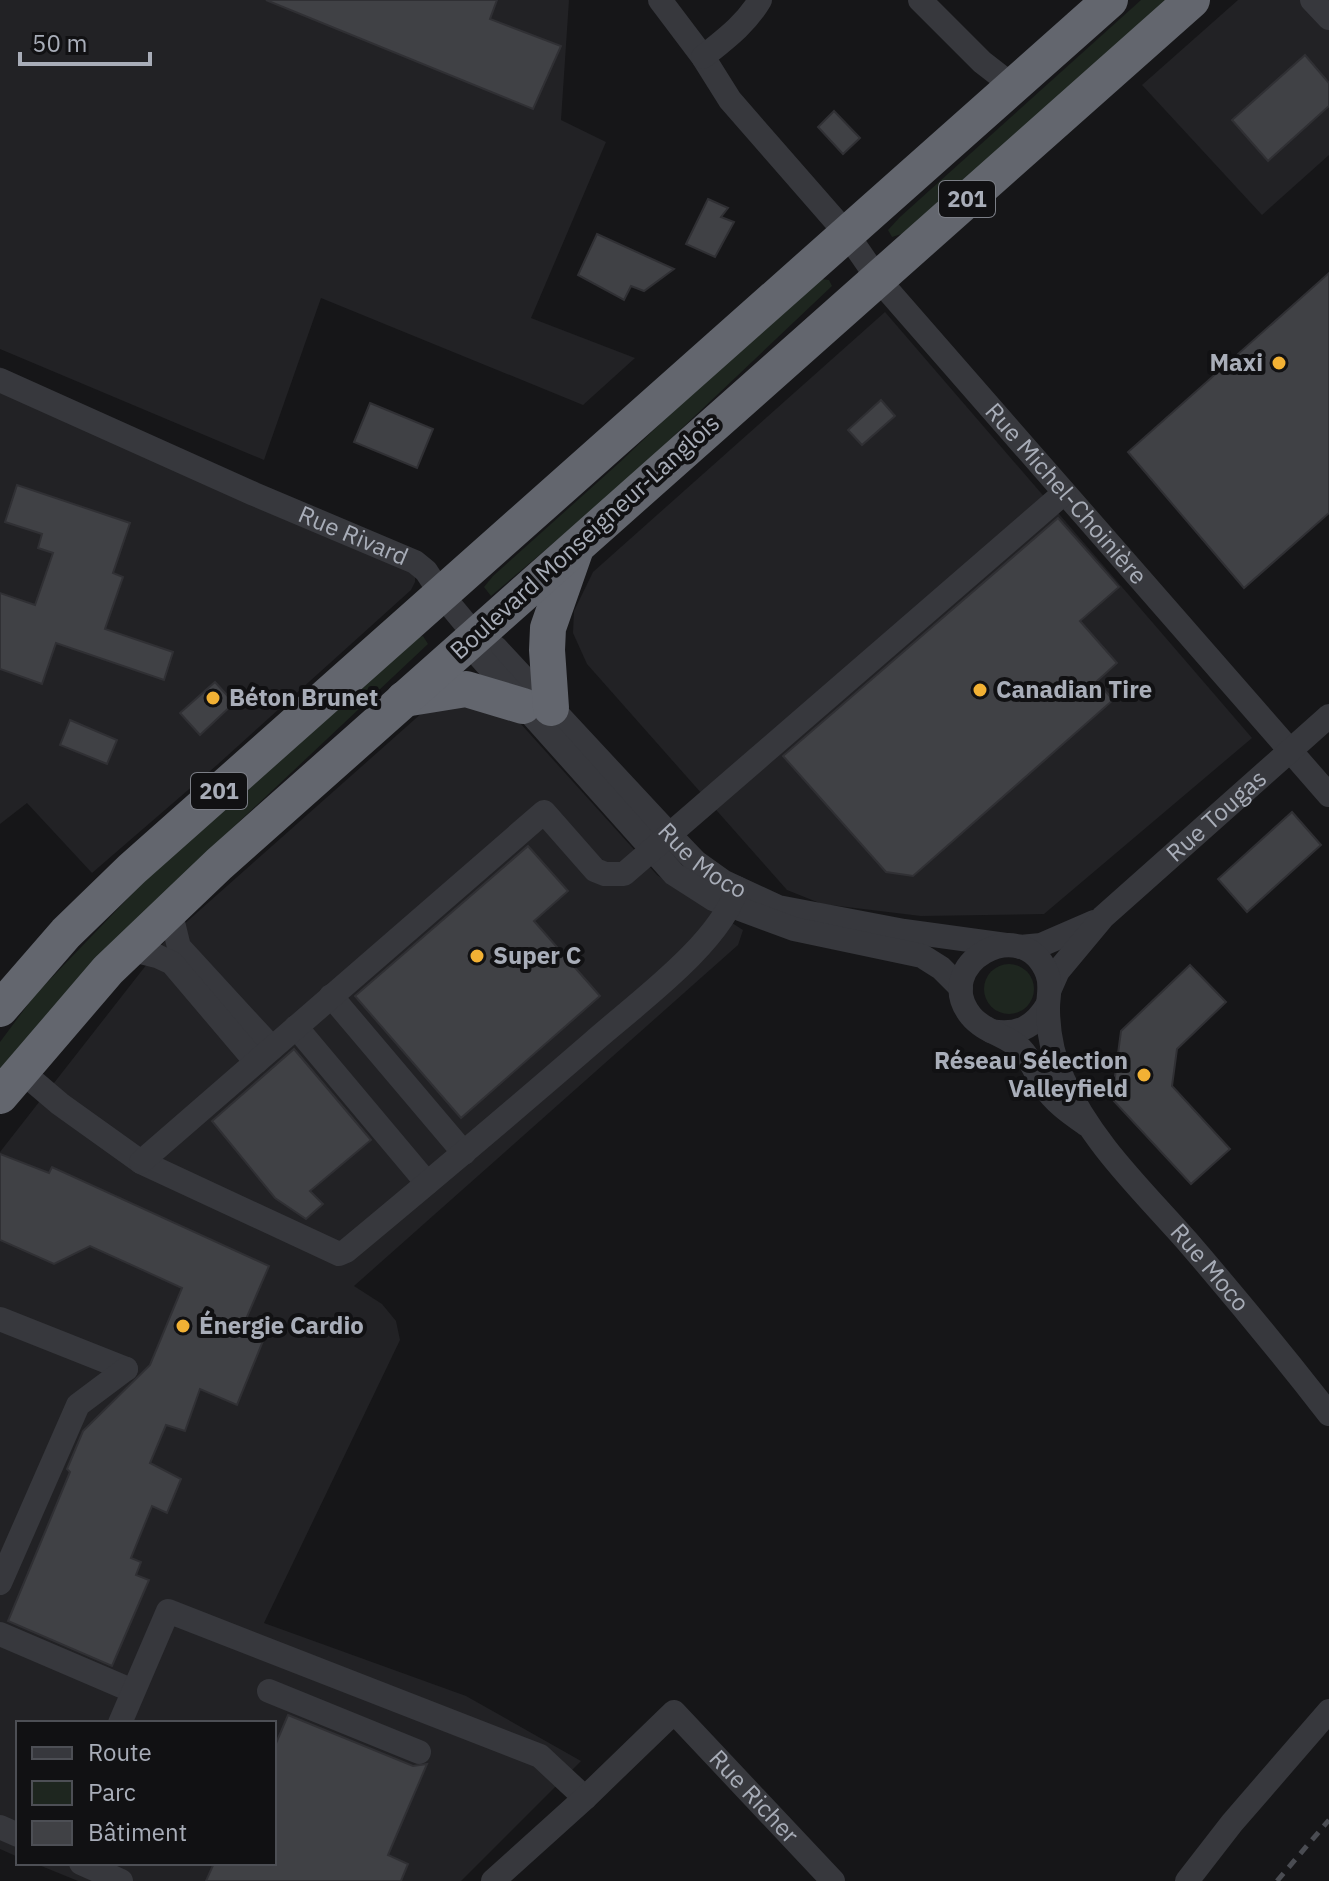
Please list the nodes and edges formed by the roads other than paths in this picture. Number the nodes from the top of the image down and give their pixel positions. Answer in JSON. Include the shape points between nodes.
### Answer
{"nodes":[{"id":1,"x":660,"y":0,"type":"edge"},
{"id":2,"x":760,"y":0,"type":"edge"},
{"id":3,"x":920,"y":0,"type":"edge"},
{"id":4,"x":1110,"y":0,"type":"edge"},
{"id":5,"x":1192,"y":0,"type":"edge"},
{"id":6,"x":1312,"y":0,"type":"edge"},
{"id":7,"x":1329,"y":18,"type":"edge"},
{"id":8,"x":703,"y":57,"type":"junction"},
{"id":9,"x":1013,"y":86,"type":"junction"},
{"id":10,"x":847,"y":234,"type":"junction"},
{"id":11,"x":878,"y":279,"type":"junction"},
{"id":12,"x":0,"y":380,"type":"edge"},
{"id":13,"x":1064,"y":493,"type":"junction"},
{"id":14,"x":577,"y":546,"type":"junction"},
{"id":15,"x":441,"y":594,"type":"junction"},
{"id":16,"x":475,"y":635,"type":"junction"},
{"id":17,"x":403,"y":700,"type":"junction"},
{"id":18,"x":537,"y":707,"type":"junction"},
{"id":19,"x":1329,"y":716,"type":"edge"},
{"id":20,"x":1289,"y":752,"type":"junction"},
{"id":21,"x":1329,"y":795,"type":"edge"},
{"id":22,"x":670,"y":835,"type":"junction"},
{"id":23,"x":651,"y":851,"type":"junction"},
{"id":24,"x":734,"y":897,"type":"junction"},
{"id":25,"x":170,"y":910,"type":"junction"},
{"id":26,"x":1103,"y":917,"type":"junction"},
{"id":27,"x":1013,"y":946,"type":"junction"},
{"id":28,"x":129,"y":949,"type":"junction"},
{"id":29,"x":961,"y":988,"type":"junction"},
{"id":30,"x":331,"y":996,"type":"junction"},
{"id":31,"x":1049,"y":996,"type":"junction"},
{"id":32,"x":0,"y":1009,"type":"edge"},
{"id":33,"x":296,"y":1027,"type":"junction"},
{"id":34,"x":989,"y":1030,"type":"junction"},
{"id":35,"x":264,"y":1055,"type":"junction"},
{"id":36,"x":10,"y":1083,"type":"edge"},
{"id":37,"x":1087,"y":1125,"type":"junction"},
{"id":38,"x":464,"y":1153,"type":"junction"},
{"id":39,"x":141,"y":1162,"type":"junction"},
{"id":40,"x":427,"y":1183,"type":"junction"},
{"id":41,"x":0,"y":1319,"type":"edge"},
{"id":42,"x":1329,"y":1414,"type":"edge"},
{"id":43,"x":0,"y":1583,"type":"edge"},
{"id":44,"x":0,"y":1634,"type":"edge"},
{"id":45,"x":133,"y":1691,"type":"junction"},
{"id":46,"x":269,"y":1691,"type":"dead end"},
{"id":47,"x":1329,"y":1711,"type":"edge"},
{"id":48,"x":121,"y":1721,"type":"edge"},
{"id":49,"x":419,"y":1752,"type":"dead end"},
{"id":50,"x":585,"y":1798,"type":"junction"},
{"id":51,"x":85,"y":1865,"type":"edge"},
{"id":52,"x":121,"y":1881,"type":"edge"},
{"id":53,"x":493,"y":1881,"type":"edge"},
{"id":54,"x":833,"y":1881,"type":"edge"},
{"id":55,"x":1187,"y":1881,"type":"edge"}],
"edges":[{"from":1,"to":8,"type":"street","name":"Rue Michel-Choinière"},
{"from":2,"to":8,"type":"street"},
{"from":3,"to":9,"type":"street"},
{"from":4,"to":9,"type":"highway","number":"201"},
{"from":5,"to":11,"type":"highway","name":"Boulevard Monseigneur-Langlois","number":"201"},
{"from":6,"to":7,"type":"street"},
{"from":8,"to":10,"type":"street","name":"Rue Michel-Choinière","via":[[730,100]]},
{"from":9,"to":10,"type":"highway","number":"201"},
{"from":10,"to":11,"type":"street","name":"Rue Michel-Choinière"},
{"from":10,"to":15,"type":"highway","number":"201"},
{"from":11,"to":13,"type":"street","name":"Rue Michel-Choinière"},
{"from":11,"to":14,"type":"highway","name":"Boulevard Monseigneur-Langlois","number":"201"},
{"from":12,"to":15,"type":"street","name":"Rue Rivard","via":[[409,558],[426,571]]},
{"from":13,"to":20,"type":"street","name":"Rue Michel-Choinière"},
{"from":13,"to":22,"type":"street"},
{"from":14,"to":16,"type":"highway","name":"Boulevard Monseigneur-Langlois","number":"201"},
{"from":14,"to":18,"type":"highway","via":[[548,628]]},
{"from":15,"to":16,"type":"street","name":"Rue Moco"},
{"from":15,"to":32,"type":"highway","number":"201","via":[[112,887]]},
{"from":16,"to":17,"type":"highway","name":"Boulevard Monseigneur-Langlois","number":"201"},
{"from":16,"to":18,"type":"street","name":"Rue Moco","via":[[496,648]]},
{"from":17,"to":18,"type":"highway","via":[[466,689]]},
{"from":17,"to":25,"type":"highway","name":"Boulevard Monseigneur-Langlois","number":"201"},
{"from":18,"to":22,"type":"street","name":"Rue Moco"},
{"from":18,"to":23,"type":"street","name":"Rue Moco"},
{"from":19,"to":20,"type":"street","name":"Rue Tougas"},
{"from":20,"to":21,"type":"street","name":"Rue Michel-Choinière"},
{"from":20,"to":26,"type":"street","name":"Rue Tougas"},
{"from":22,"to":23,"type":"street"},
{"from":22,"to":24,"type":"street","name":"Rue Moco"},
{"from":23,"to":24,"type":"street","name":"Rue Moco","via":[[684,882],[713,899]]},
{"from":23,"to":30,"type":"street","via":[[624,874],[605,874],[595,870],[544,812]]},
{"from":24,"to":27,"type":"street","name":"Rue Moco","via":[[904,931]]},
{"from":24,"to":29,"type":"street","name":"Rue Moco","via":[[794,929],[922,956]]},
{"from":24,"to":38,"type":"street","via":[[687,960]]},
{"from":25,"to":28,"type":"highway","name":"Boulevard Monseigneur-Langlois","number":"201"},
{"from":25,"to":35,"type":"street","via":[[175,941]]},
{"from":26,"to":27,"type":"street","name":"Rue Tougas","via":[[1041,945]]},
{"from":26,"to":31,"type":"street","name":"Rue Tougas","via":[[1058,971]]},
{"from":27,"to":29,"type":"street","via":[[980,953],[970,962]]},
{"from":27,"to":31,"type":"street","name":"Rue Moco","via":[[1042,963]]},
{"from":28,"to":35,"type":"street","via":[[172,963]]},
{"from":28,"to":36,"type":"highway","name":"Boulevard Monseigneur-Langlois","number":"201"},
{"from":29,"to":34,"type":"street","name":"Rue Moco","via":[[969,1013]]},
{"from":30,"to":33,"type":"street"},
{"from":30,"to":38,"type":"street"},
{"from":31,"to":34,"type":"street","via":[[1031,1025],[1018,1032]]},
{"from":31,"to":37,"type":"street","name":"Rue Moco","via":[[1053,1051]]},
{"from":33,"to":35,"type":"street"},
{"from":33,"to":40,"type":"street"},
{"from":34,"to":37,"type":"street","name":"Rue Moco","via":[[1022,1050],[1055,1101]]},
{"from":35,"to":39,"type":"street"},
{"from":36,"to":39,"type":"street","via":[[60,1104]]},
{"from":37,"to":42,"type":"street","name":"Rue Moco"},
{"from":38,"to":40,"type":"street"},
{"from":39,"to":40,"type":"street","via":[[339,1254]]},
{"from":41,"to":43,"type":"street","via":[[126,1369],[78,1405]]},
{"from":44,"to":45,"type":"street"},
{"from":45,"to":48,"type":"street"},
{"from":45,"to":50,"type":"street","via":[[168,1611],[540,1756]]},
{"from":46,"to":49,"type":"street"},
{"from":47,"to":55,"type":"street"},
{"from":50,"to":53,"type":"street"},
{"from":50,"to":54,"type":"street","name":"Rue Richer","via":[[674,1712]]},
{"from":51,"to":52,"type":"street"}]}
